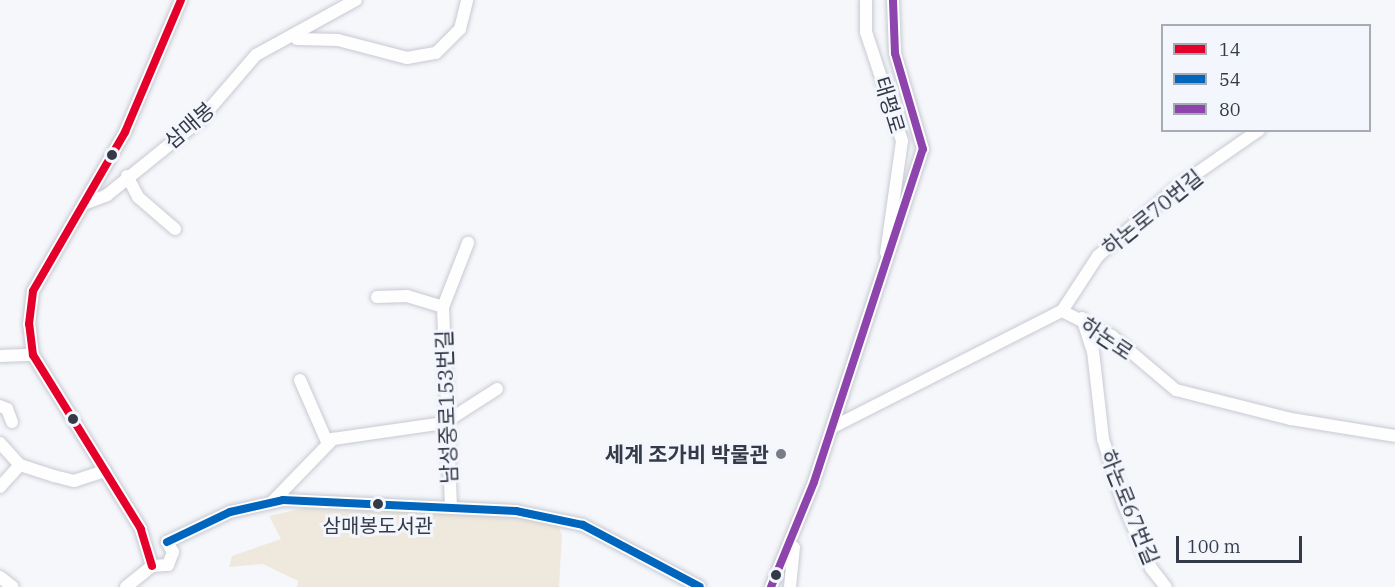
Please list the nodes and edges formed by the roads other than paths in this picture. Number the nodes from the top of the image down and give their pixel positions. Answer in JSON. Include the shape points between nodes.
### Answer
{"nodes":[{"id":1,"x":181,"y":0,"type":"edge"},
{"id":2,"x":356,"y":0,"type":"edge"},
{"id":3,"x":467,"y":0,"type":"edge"},
{"id":4,"x":866,"y":0,"type":"edge"},
{"id":5,"x":893,"y":0,"type":"edge"},
{"id":6,"x":289,"y":40,"type":"junction"},
{"id":7,"x":1256,"y":132,"type":"edge"},
{"id":8,"x":128,"y":176,"type":"junction"},
{"id":9,"x":84,"y":204,"type":"junction"},
{"id":10,"x":175,"y":229,"type":"dead end"},
{"id":11,"x":468,"y":243,"type":"dead end"},
{"id":12,"x":880,"y":283,"type":"junction"},
{"id":13,"x":377,"y":297,"type":"dead end"},
{"id":14,"x":443,"y":307,"type":"junction"},
{"id":15,"x":1062,"y":311,"type":"junction"},
{"id":16,"x":1082,"y":318,"type":"junction"},
{"id":17,"x":33,"y":355,"type":"junction"},
{"id":18,"x":0,"y":357,"type":"edge"},
{"id":19,"x":300,"y":380,"type":"dead end"},
{"id":20,"x":497,"y":389,"type":"dead end"},
{"id":21,"x":0,"y":406,"type":"edge"},
{"id":22,"x":12,"y":422,"type":"dead end"},
{"id":23,"x":444,"y":423,"type":"junction"},
{"id":24,"x":833,"y":427,"type":"junction"},
{"id":25,"x":1395,"y":436,"type":"edge"},
{"id":26,"x":0,"y":443,"type":"edge"},
{"id":27,"x":328,"y":444,"type":"junction"},
{"id":28,"x":20,"y":465,"type":"junction"},
{"id":29,"x":105,"y":471,"type":"junction"},
{"id":30,"x":0,"y":487,"type":"edge"},
{"id":31,"x":272,"y":502,"type":"junction"},
{"id":32,"x":451,"y":507,"type":"junction"},
{"id":33,"x":795,"y":536,"type":"junction"},
{"id":34,"x":160,"y":544,"type":"junction"},
{"id":35,"x":149,"y":563,"type":"junction"},
{"id":36,"x":0,"y":577,"type":"edge"},
{"id":37,"x":13,"y":587,"type":"edge"},
{"id":38,"x":126,"y":587,"type":"edge"},
{"id":39,"x":700,"y":587,"type":"edge"},
{"id":40,"x":771,"y":587,"type":"edge"},
{"id":41,"x":790,"y":587,"type":"edge"},
{"id":42,"x":1166,"y":587,"type":"edge"}],
"edges":[{"from":1,"to":9,"type":"street","via":[[124,132]]},
{"from":2,"to":6,"type":"street","name":"삼매봉"},
{"from":3,"to":6,"type":"street","name":"삼매봉","via":[[460,29],[436,53],[407,58],[338,40]]},
{"from":4,"to":12,"type":"street","name":"태평로","via":[[866,32],[902,141]]},
{"from":5,"to":12,"type":"street","name":"태평로","via":[[894,45],[923,148]]},
{"from":6,"to":8,"type":"street","name":"삼매봉","via":[[256,55],[200,120]]},
{"from":7,"to":15,"type":"street","name":"하논로70번길","via":[[1178,187],[1098,256]]},
{"from":8,"to":9,"type":"street","name":"삼매봉","via":[[98,200]]},
{"from":8,"to":10,"type":"street","via":[[138,197]]},
{"from":9,"to":17,"type":"street","via":[[33,291]]},
{"from":11,"to":14,"type":"street"},
{"from":12,"to":24,"type":"street","name":"태평로"},
{"from":13,"to":14,"type":"street","via":[[407,296]]},
{"from":14,"to":23,"type":"street","name":"남성중로153번길"},
{"from":15,"to":16,"type":"street","name":"하논로"},
{"from":15,"to":24,"type":"street","name":"하논로"},
{"from":16,"to":25,"type":"street","name":"하논로","via":[[1176,390],[1291,419]]},
{"from":16,"to":42,"type":"street","name":"하논로67번길","via":[[1093,351],[1103,439],[1123,503],[1151,568]]},
{"from":17,"to":18,"type":"street"},
{"from":17,"to":29,"type":"street"},
{"from":19,"to":27,"type":"street"},
{"from":20,"to":23,"type":"street"},
{"from":21,"to":22,"type":"street","via":[[7,409]]},
{"from":23,"to":27,"type":"street","via":[[419,423]]},
{"from":23,"to":32,"type":"street","name":"남성중로153번길"},
{"from":24,"to":33,"type":"street","name":"태평로"},
{"from":26,"to":28,"type":"street"},
{"from":27,"to":31,"type":"street"},
{"from":28,"to":29,"type":"street","via":[[74,481]]},
{"from":28,"to":30,"type":"street"},
{"from":29,"to":34,"type":"street","via":[[141,529]]},
{"from":31,"to":32,"type":"street","via":[[321,499]]},
{"from":31,"to":34,"type":"street","via":[[230,512]]},
{"from":32,"to":39,"type":"street","via":[[527,513],[583,525]]},
{"from":33,"to":40,"type":"street","name":"태평로"},
{"from":33,"to":41,"type":"street"},
{"from":34,"to":35,"type":"street"},
{"from":34,"to":35,"type":"street","via":[[168,565]]},
{"from":35,"to":38,"type":"street"},
{"from":36,"to":37,"type":"street"}]}
